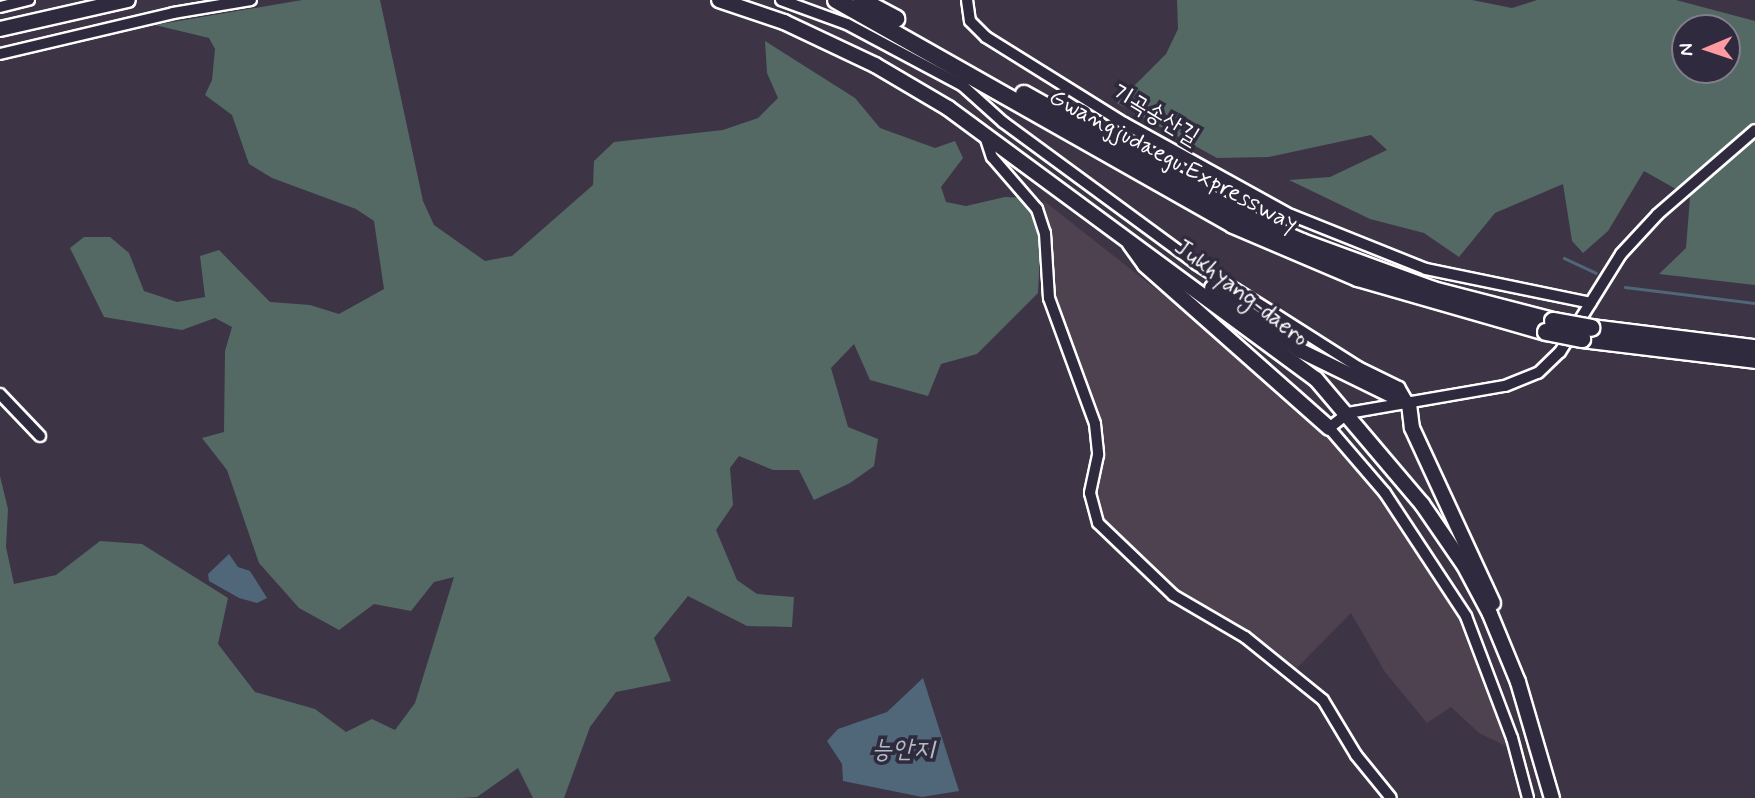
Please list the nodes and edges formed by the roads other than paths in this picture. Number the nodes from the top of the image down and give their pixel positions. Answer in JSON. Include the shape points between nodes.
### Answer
{"nodes":[{"id":1,"x":29,"y":0,"type":"edge"},
{"id":2,"x":128,"y":0,"type":"edge"},
{"id":3,"x":251,"y":0,"type":"edge"},
{"id":4,"x":719,"y":0,"type":"edge"},
{"id":5,"x":781,"y":0,"type":"edge"},
{"id":6,"x":836,"y":0,"type":"edge"},
{"id":7,"x":861,"y":0,"type":"edge"},
{"id":8,"x":967,"y":0,"type":"edge"},
{"id":9,"x":0,"y":7,"type":"edge"},
{"id":10,"x":0,"y":29,"type":"edge"},
{"id":11,"x":0,"y":54,"type":"edge"},
{"id":12,"x":1755,"y":130,"type":"edge"},
{"id":13,"x":984,"y":133,"type":"junction"},
{"id":14,"x":1124,"y":234,"type":"junction"},
{"id":15,"x":1179,"y":275,"type":"junction"},
{"id":16,"x":1591,"y":303,"type":"junction"},
{"id":17,"x":1550,"y":327,"type":"junction"},
{"id":18,"x":1587,"y":334,"type":"junction"},
{"id":19,"x":1755,"y":348,"type":"edge"},
{"id":20,"x":1755,"y":360,"type":"edge"},
{"id":21,"x":0,"y":394,"type":"edge"},
{"id":22,"x":1409,"y":404,"type":"junction"},
{"id":23,"x":1348,"y":413,"type":"junction"},
{"id":24,"x":1329,"y":428,"type":"junction"},
{"id":25,"x":40,"y":436,"type":"dead end"},
{"id":26,"x":1505,"y":648,"type":"junction"},
{"id":27,"x":1391,"y":798,"type":"edge"},
{"id":28,"x":1528,"y":798,"type":"edge"},
{"id":29,"x":1552,"y":798,"type":"edge"}],
"edges":[{"from":1,"to":9,"type":"street"},
{"from":2,"to":10,"type":"main road"},
{"from":3,"to":11,"type":"street","via":[[173,13]]},
{"from":4,"to":13,"type":"main road","name":"Jukhyang-daero","via":[[784,22],[876,65]]},
{"from":5,"to":22,"type":"street","via":[[847,24],[963,86],[1003,122],[1152,233],[1282,321],[1399,387]]},
{"from":6,"to":17,"type":"highway","name":"Gwangjudaegu Expressway","via":[[935,52],[1089,146],[1233,225],[1358,278]]},
{"from":7,"to":17,"type":"highway","name":"Gwangjudaegu Expressway","via":[[1240,215],[1433,290]]},
{"from":8,"to":16,"type":"street","name":"기곡송산길","via":[[970,21],[986,37],[1124,123],[1291,215],[1426,270]]},
{"from":12,"to":16,"type":"street","via":[[1658,214],[1621,254]]},
{"from":13,"to":14,"type":"main road","name":"Jukhyang-daero"},
{"from":13,"to":27,"type":"street","via":[[992,157],[1037,209],[1045,233],[1049,298],[1095,425],[1098,455],[1090,493],[1098,523],[1172,595],[1245,637],[1322,700],[1356,755]]},
{"from":14,"to":15,"type":"main road","name":"Jukhyang-daero"},
{"from":14,"to":24,"type":"main road","via":[[1145,265]]},
{"from":15,"to":22,"type":"main road","via":[[1209,286],[1314,358]]},
{"from":15,"to":23,"type":"main road","name":"Jukhyang-daero","via":[[1277,346]]},
{"from":16,"to":22,"type":"street","via":[[1560,352],[1538,373],[1505,386]]},
{"from":17,"to":18,"type":"highway","name":"Gwangjudaegu Expressway","bridge":true},
{"from":18,"to":19,"type":"highway","name":"Gwangjudaegu Expressway"},
{"from":18,"to":20,"type":"highway","name":"Gwangjudaegu Expressway"},
{"from":21,"to":25,"type":"street"},
{"from":22,"to":23,"type":"street"},
{"from":22,"to":26,"type":"main road","via":[[1408,420],[1485,583]]},
{"from":23,"to":24,"type":"street"},
{"from":23,"to":26,"type":"main road","name":"Jukhyang-daero","via":[[1452,548]]},
{"from":24,"to":28,"type":"street","via":[[1385,492],[1466,616],[1513,738]]},
{"from":26,"to":29,"type":"main road","name":"Jukhyang-daero"}]}
